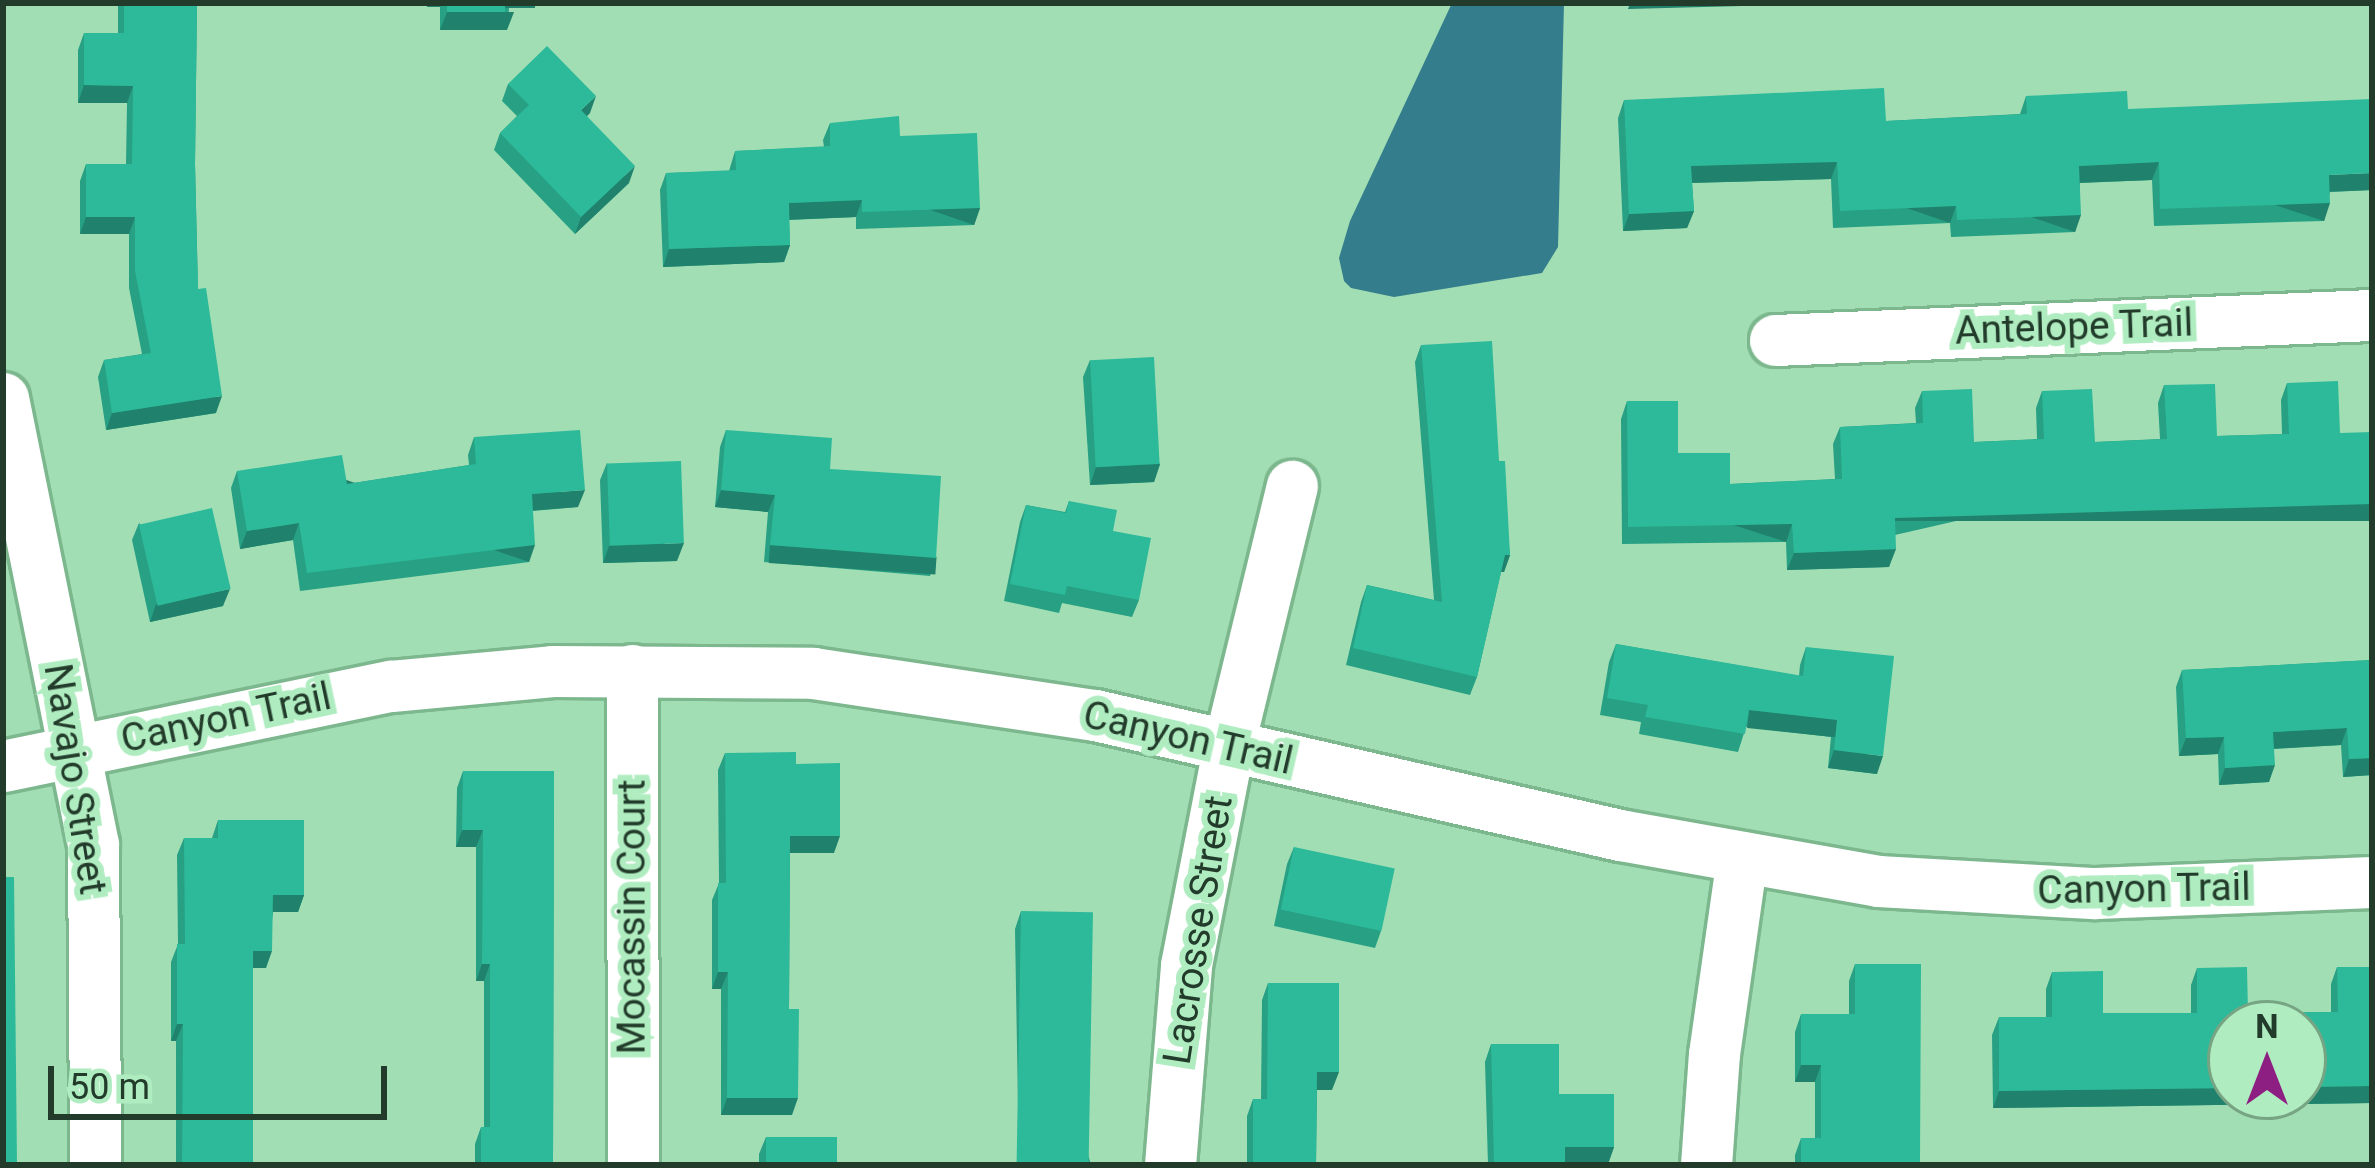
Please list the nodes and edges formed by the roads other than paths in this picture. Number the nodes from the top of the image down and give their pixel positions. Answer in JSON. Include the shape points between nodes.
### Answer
{"nodes":[{"id":1,"x":2372,"y":315,"type":"edge"},
{"id":2,"x":1775,"y":340,"type":"dead end"},
{"id":3,"x":3,"y":398,"type":"edge"},
{"id":4,"x":1292,"y":486,"type":"dead end"},
{"id":5,"x":632,"y":670,"type":"junction"},
{"id":6,"x":1228,"y":748,"type":"junction"},
{"id":7,"x":76,"y":751,"type":"junction"},
{"id":8,"x":3,"y":766,"type":"edge"},
{"id":9,"x":1742,"y":857,"type":"junction"},
{"id":10,"x":2372,"y":882,"type":"edge"},
{"id":11,"x":95,"y":1165,"type":"edge"},
{"id":12,"x":633,"y":1165,"type":"edge"},
{"id":13,"x":1171,"y":1165,"type":"edge"},
{"id":14,"x":1706,"y":1165,"type":"edge"}],
"edges":[{"from":1,"to":2,"type":"street","name":"Antelope Trail"},
{"from":3,"to":7,"type":"street","name":"Navajo Street"},
{"from":4,"to":6,"type":"street","name":"Lacrosse Street"},
{"from":5,"to":6,"type":"street","name":"Canyon Trail","via":[[892,681],[1095,715]]},
{"from":5,"to":7,"type":"street","name":"Canyon Trail","via":[[329,694]]},
{"from":5,"to":12,"type":"street","name":"Mocassin Court"},
{"from":6,"to":9,"type":"street","name":"Canyon Trail"},
{"from":6,"to":13,"type":"street","name":"Lacrosse Street","via":[[1186,965]]},
{"from":7,"to":8,"type":"street","name":"Canyon Trail"},
{"from":7,"to":11,"type":"street","name":"Navajo Street","via":[[96,879]]},
{"from":9,"to":10,"type":"street","name":"Canyon Trail","via":[[1974,890]]},
{"from":9,"to":14,"type":"street"}]}
